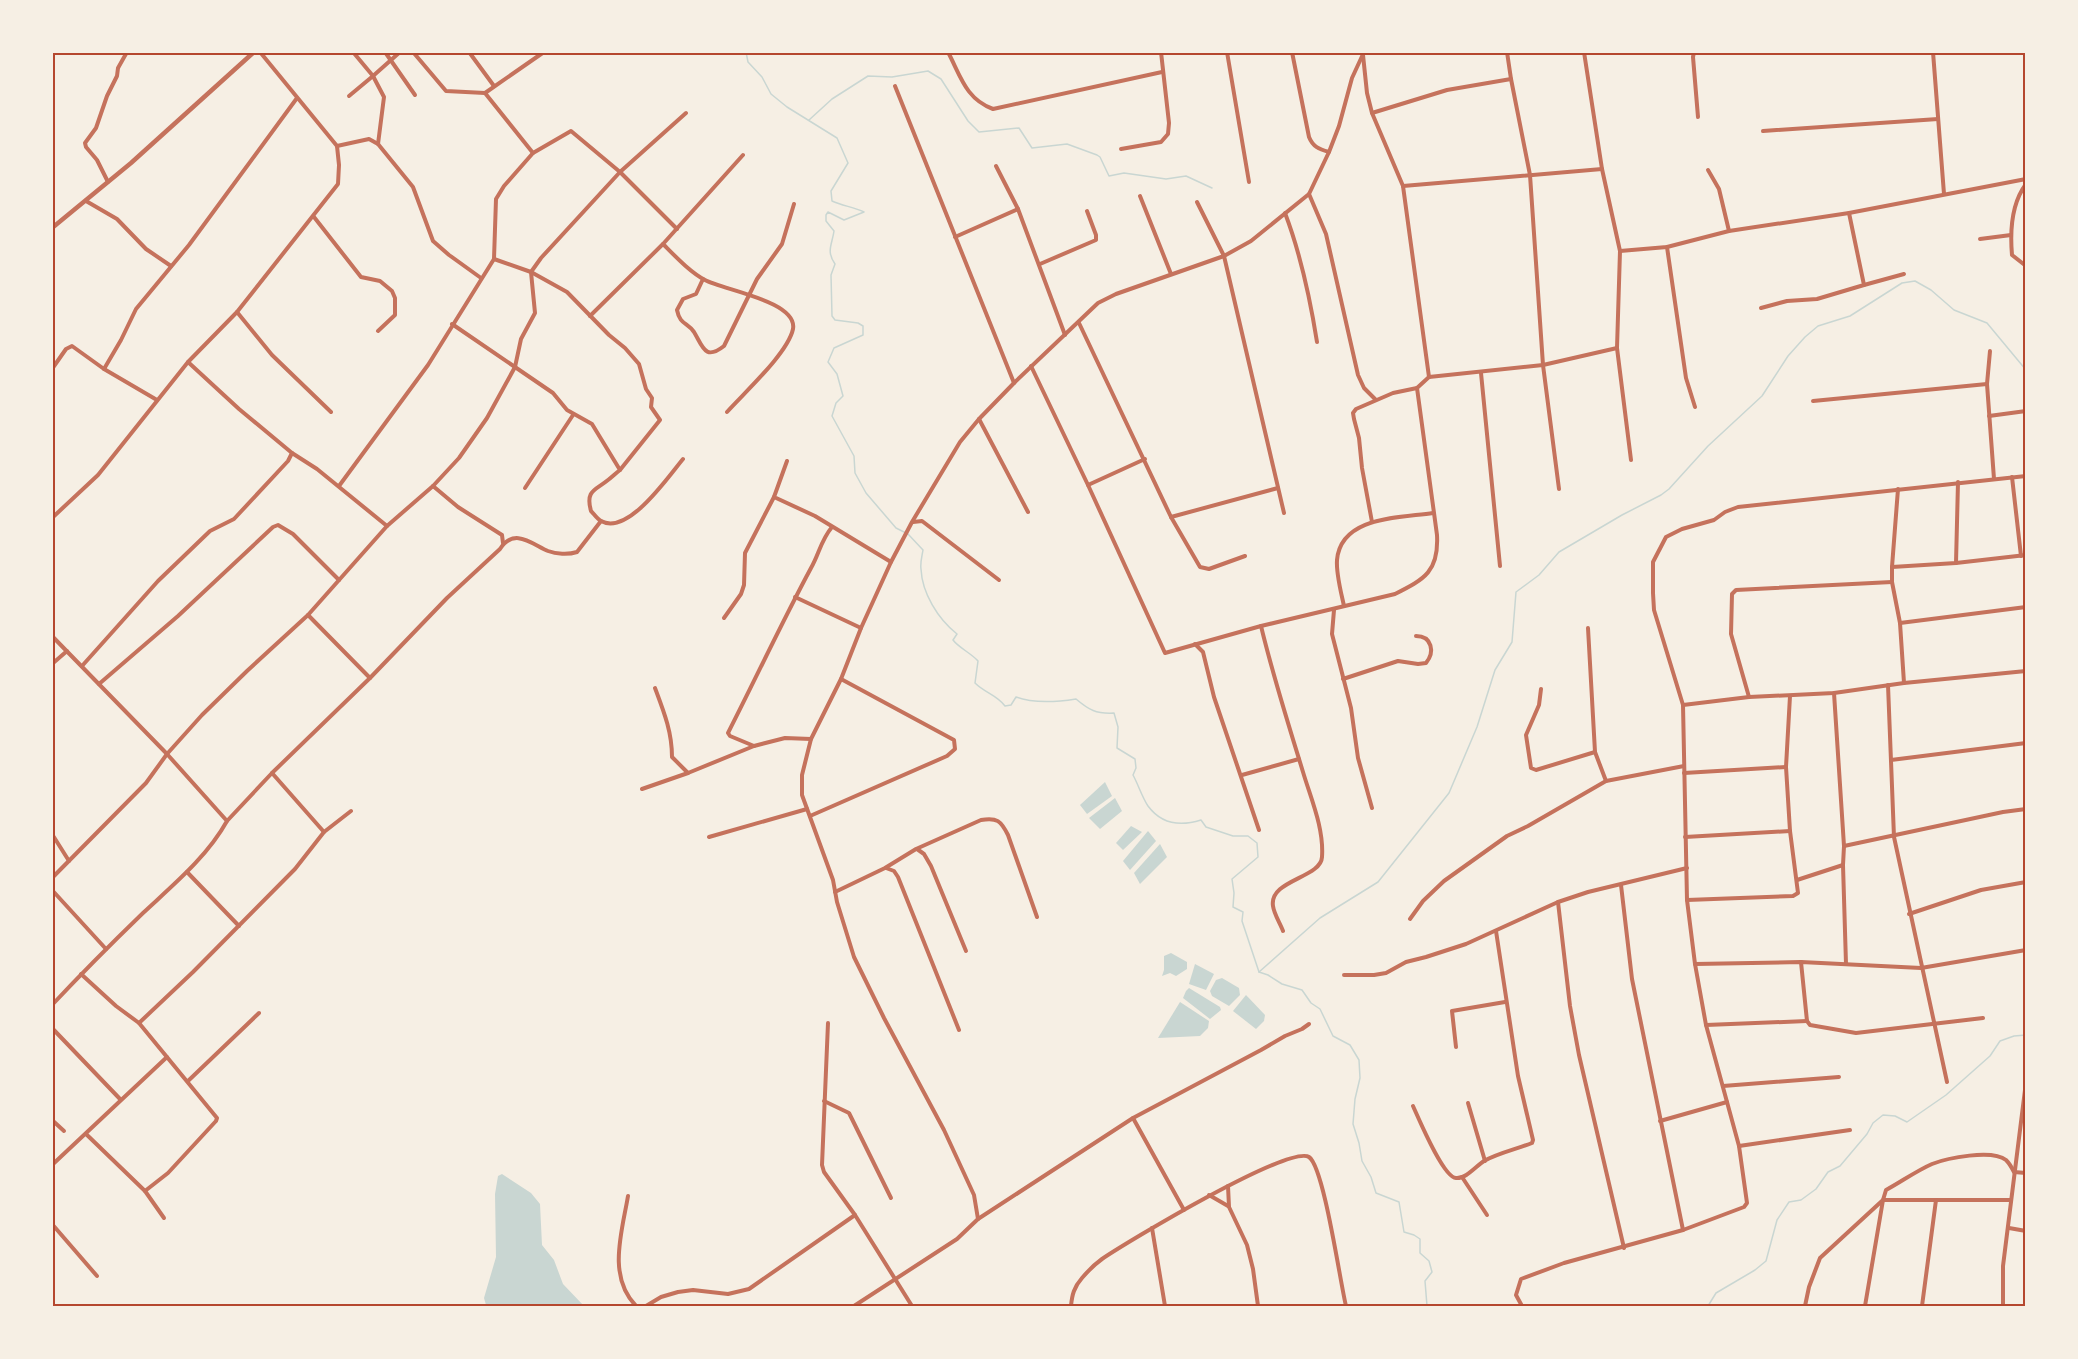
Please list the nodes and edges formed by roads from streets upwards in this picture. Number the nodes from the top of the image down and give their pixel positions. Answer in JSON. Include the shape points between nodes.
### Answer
{"nodes":[{"id":1,"x":127,"y":52,"type":"edge"},
{"id":2,"x":260,"y":52,"type":"edge"},
{"id":3,"x":353,"y":52,"type":"edge"},
{"id":4,"x":385,"y":52,"type":"edge"},
{"id":5,"x":400,"y":52,"type":"edge"},
{"id":6,"x":413,"y":52,"type":"edge"},
{"id":7,"x":469,"y":52,"type":"edge"},
{"id":8,"x":544,"y":52,"type":"edge"},
{"id":9,"x":1161,"y":52,"type":"edge"},
{"id":10,"x":1227,"y":52,"type":"edge"},
{"id":11,"x":1292,"y":52,"type":"edge"},
{"id":12,"x":1507,"y":52,"type":"edge"},
{"id":13,"x":1584,"y":52,"type":"edge"},
{"id":14,"x":1694,"y":52,"type":"edge"},
{"id":15,"x":1933,"y":52,"type":"edge"},
{"id":16,"x":252,"y":53,"type":"edge"},
{"id":17,"x":950,"y":53,"type":"edge"},
{"id":18,"x":1364,"y":53,"type":"edge"},
{"id":19,"x":391,"y":61,"type":"junction"},
{"id":20,"x":1162,"y":72,"type":"junction"},
{"id":21,"x":373,"y":76,"type":"junction"},
{"id":22,"x":1511,"y":79,"type":"junction"},
{"id":23,"x":494,"y":86,"type":"junction"},
{"id":24,"x":895,"y":86,"type":"dead end"},
{"id":25,"x":485,"y":93,"type":"junction"},
{"id":26,"x":416,"y":95,"type":"dead end"},
{"id":27,"x":349,"y":96,"type":"dead end"},
{"id":28,"x":297,"y":98,"type":"junction"},
{"id":29,"x":1372,"y":112,"type":"junction"},
{"id":30,"x":686,"y":113,"type":"dead end"},
{"id":31,"x":1698,"y":117,"type":"dead end"},
{"id":32,"x":1938,"y":119,"type":"junction"},
{"id":33,"x":1763,"y":131,"type":"dead end"},
{"id":34,"x":378,"y":144,"type":"junction"},
{"id":35,"x":337,"y":146,"type":"junction"},
{"id":36,"x":1121,"y":149,"type":"dead end"},
{"id":37,"x":1329,"y":152,"type":"junction"},
{"id":38,"x":533,"y":153,"type":"junction"},
{"id":39,"x":742,"y":155,"type":"dead end"},
{"id":40,"x":996,"y":166,"type":"dead end"},
{"id":41,"x":1602,"y":169,"type":"junction"},
{"id":42,"x":1708,"y":170,"type":"dead end"},
{"id":43,"x":620,"y":172,"type":"junction"},
{"id":44,"x":1530,"y":175,"type":"junction"},
{"id":45,"x":2025,"y":179,"type":"edge"},
{"id":46,"x":1249,"y":182,"type":"dead end"},
{"id":47,"x":108,"y":183,"type":"junction"},
{"id":48,"x":2025,"y":184,"type":"edge"},
{"id":49,"x":1403,"y":186,"type":"junction"},
{"id":50,"x":1309,"y":194,"type":"junction"},
{"id":51,"x":1944,"y":194,"type":"junction"},
{"id":52,"x":1140,"y":196,"type":"dead end"},
{"id":53,"x":86,"y":201,"type":"junction"},
{"id":54,"x":1197,"y":202,"type":"dead end"},
{"id":55,"x":794,"y":204,"type":"dead end"},
{"id":56,"x":1018,"y":209,"type":"junction"},
{"id":57,"x":1087,"y":211,"type":"dead end"},
{"id":58,"x":1286,"y":213,"type":"junction"},
{"id":59,"x":1850,"y":213,"type":"junction"},
{"id":60,"x":314,"y":217,"type":"junction"},
{"id":61,"x":52,"y":228,"type":"edge"},
{"id":62,"x":677,"y":229,"type":"junction"},
{"id":63,"x":1729,"y":231,"type":"junction"},
{"id":64,"x":2011,"y":235,"type":"junction"},
{"id":65,"x":955,"y":237,"type":"junction"},
{"id":66,"x":1980,"y":239,"type":"dead end"},
{"id":67,"x":663,"y":244,"type":"junction"},
{"id":68,"x":1666,"y":247,"type":"junction"},
{"id":69,"x":1620,"y":250,"type":"junction"},
{"id":70,"x":1224,"y":256,"type":"junction"},
{"id":71,"x":494,"y":259,"type":"junction"},
{"id":72,"x":1040,"y":264,"type":"junction"},
{"id":73,"x":171,"y":266,"type":"junction"},
{"id":74,"x":2025,"y":266,"type":"edge"},
{"id":75,"x":531,"y":272,"type":"junction"},
{"id":76,"x":1171,"y":274,"type":"junction"},
{"id":77,"x":1904,"y":274,"type":"dead end"},
{"id":78,"x":481,"y":278,"type":"junction"},
{"id":79,"x":703,"y":279,"type":"junction"},
{"id":80,"x":1864,"y":285,"type":"junction"},
{"id":81,"x":750,"y":294,"type":"junction"},
{"id":82,"x":1761,"y":308,"type":"dead end"},
{"id":83,"x":237,"y":312,"type":"junction"},
{"id":84,"x":590,"y":316,"type":"junction"},
{"id":85,"x":1079,"y":323,"type":"junction"},
{"id":86,"x":452,"y":324,"type":"junction"},
{"id":87,"x":378,"y":331,"type":"dead end"},
{"id":88,"x":1065,"y":335,"type":"junction"},
{"id":89,"x":1317,"y":342,"type":"dead end"},
{"id":90,"x":1617,"y":348,"type":"junction"},
{"id":91,"x":1990,"y":351,"type":"dead end"},
{"id":92,"x":188,"y":362,"type":"junction"},
{"id":93,"x":1543,"y":365,"type":"junction"},
{"id":94,"x":1031,"y":366,"type":"junction"},
{"id":95,"x":515,"y":367,"type":"junction"},
{"id":96,"x":52,"y":369,"type":"edge"},
{"id":97,"x":104,"y":369,"type":"junction"},
{"id":98,"x":1481,"y":373,"type":"junction"},
{"id":99,"x":1429,"y":377,"type":"junction"},
{"id":100,"x":1014,"y":383,"type":"junction"},
{"id":101,"x":1987,"y":384,"type":"junction"},
{"id":102,"x":1417,"y":388,"type":"junction"},
{"id":103,"x":1376,"y":399,"type":"junction"},
{"id":104,"x":157,"y":400,"type":"junction"},
{"id":105,"x":1813,"y":401,"type":"dead end"},
{"id":106,"x":1695,"y":407,"type":"dead end"},
{"id":107,"x":2025,"y":411,"type":"edge"},
{"id":108,"x":331,"y":412,"type":"dead end"},
{"id":109,"x":727,"y":412,"type":"dead end"},
{"id":110,"x":573,"y":416,"type":"junction"},
{"id":111,"x":1989,"y":416,"type":"junction"},
{"id":112,"x":979,"y":419,"type":"junction"},
{"id":113,"x":292,"y":453,"type":"junction"},
{"id":114,"x":683,"y":459,"type":"dead end"},
{"id":115,"x":1145,"y":459,"type":"junction"},
{"id":116,"x":1631,"y":460,"type":"dead end"},
{"id":117,"x":787,"y":461,"type":"dead end"},
{"id":118,"x":620,"y":470,"type":"junction"},
{"id":119,"x":2025,"y":476,"type":"edge"},
{"id":120,"x":2012,"y":477,"type":"junction"},
{"id":121,"x":1994,"y":478,"type":"junction"},
{"id":122,"x":1958,"y":482,"type":"junction"},
{"id":123,"x":1088,"y":484,"type":"junction"},
{"id":124,"x":339,"y":486,"type":"junction"},
{"id":125,"x":433,"y":486,"type":"junction"},
{"id":126,"x":525,"y":488,"type":"dead end"},
{"id":127,"x":1278,"y":488,"type":"junction"},
{"id":128,"x":1559,"y":489,"type":"dead end"},
{"id":129,"x":1898,"y":489,"type":"junction"},
{"id":130,"x":774,"y":497,"type":"junction"},
{"id":131,"x":1028,"y":512,"type":"dead end"},
{"id":132,"x":1284,"y":513,"type":"dead end"},
{"id":133,"x":1433,"y":513,"type":"junction"},
{"id":134,"x":1170,"y":517,"type":"junction"},
{"id":135,"x":52,"y":518,"type":"edge"},
{"id":136,"x":601,"y":521,"type":"junction"},
{"id":137,"x":912,"y":522,"type":"junction"},
{"id":138,"x":1372,"y":522,"type":"junction"},
{"id":139,"x":387,"y":526,"type":"junction"},
{"id":140,"x":832,"y":527,"type":"junction"},
{"id":141,"x":502,"y":535,"type":"junction"},
{"id":142,"x":511,"y":539,"type":"junction"},
{"id":143,"x":503,"y":543,"type":"junction"},
{"id":144,"x":1245,"y":556,"type":"dead end"},
{"id":145,"x":2023,"y":556,"type":"edge"},
{"id":146,"x":891,"y":562,"type":"junction"},
{"id":147,"x":1956,"y":563,"type":"junction"},
{"id":148,"x":1500,"y":566,"type":"dead end"},
{"id":149,"x":1892,"y":567,"type":"junction"},
{"id":150,"x":339,"y":580,"type":"junction"},
{"id":151,"x":999,"y":580,"type":"dead end"},
{"id":152,"x":1892,"y":582,"type":"junction"},
{"id":153,"x":795,"y":597,"type":"junction"},
{"id":154,"x":1344,"y":606,"type":"junction"},
{"id":155,"x":2025,"y":607,"type":"edge"},
{"id":156,"x":1334,"y":610,"type":"junction"},
{"id":157,"x":308,"y":615,"type":"junction"},
{"id":158,"x":723,"y":618,"type":"dead end"},
{"id":159,"x":1900,"y":623,"type":"junction"},
{"id":160,"x":1261,"y":626,"type":"junction"},
{"id":161,"x":861,"y":628,"type":"junction"},
{"id":162,"x":1588,"y":628,"type":"dead end"},
{"id":163,"x":52,"y":636,"type":"edge"},
{"id":164,"x":1416,"y":636,"type":"dead end"},
{"id":165,"x":1207,"y":640,"type":"junction"},
{"id":166,"x":1194,"y":644,"type":"junction"},
{"id":167,"x":67,"y":651,"type":"junction"},
{"id":168,"x":1203,"y":652,"type":"junction"},
{"id":169,"x":52,"y":664,"type":"edge"},
{"id":170,"x":82,"y":666,"type":"junction"},
{"id":171,"x":2025,"y":671,"type":"edge"},
{"id":172,"x":370,"y":678,"type":"junction"},
{"id":173,"x":841,"y":679,"type":"junction"},
{"id":174,"x":1343,"y":679,"type":"junction"},
{"id":175,"x":1904,"y":683,"type":"junction"},
{"id":176,"x":99,"y":684,"type":"junction"},
{"id":177,"x":1888,"y":685,"type":"junction"},
{"id":178,"x":655,"y":688,"type":"dead end"},
{"id":179,"x":1541,"y":689,"type":"dead end"},
{"id":180,"x":1834,"y":693,"type":"junction"},
{"id":181,"x":1790,"y":696,"type":"junction"},
{"id":182,"x":1749,"y":697,"type":"junction"},
{"id":183,"x":1683,"y":705,"type":"junction"},
{"id":184,"x":811,"y":740,"type":"junction"},
{"id":185,"x":2025,"y":743,"type":"edge"},
{"id":186,"x":754,"y":746,"type":"junction"},
{"id":187,"x":1595,"y":752,"type":"junction"},
{"id":188,"x":167,"y":754,"type":"junction"},
{"id":189,"x":1299,"y":759,"type":"junction"},
{"id":190,"x":1891,"y":760,"type":"junction"},
{"id":191,"x":1684,"y":766,"type":"junction"},
{"id":192,"x":1786,"y":767,"type":"junction"},
{"id":193,"x":272,"y":773,"type":"junction"},
{"id":194,"x":688,"y":773,"type":"junction"},
{"id":195,"x":1684,"y":773,"type":"junction"},
{"id":196,"x":1242,"y":776,"type":"junction"},
{"id":197,"x":1606,"y":781,"type":"junction"},
{"id":198,"x":642,"y":789,"type":"dead end"},
{"id":199,"x":1372,"y":808,"type":"dead end"},
{"id":200,"x":807,"y":809,"type":"junction"},
{"id":201,"x":2025,"y":809,"type":"edge"},
{"id":202,"x":351,"y":811,"type":"dead end"},
{"id":203,"x":810,"y":816,"type":"junction"},
{"id":204,"x":227,"y":821,"type":"junction"},
{"id":205,"x":1259,"y":830,"type":"dead end"},
{"id":206,"x":1790,"y":831,"type":"junction"},
{"id":207,"x":324,"y":832,"type":"junction"},
{"id":208,"x":52,"y":834,"type":"edge"},
{"id":209,"x":709,"y":837,"type":"dead end"},
{"id":210,"x":1685,"y":837,"type":"junction"},
{"id":211,"x":1894,"y":837,"type":"junction"},
{"id":212,"x":1844,"y":846,"type":"junction"},
{"id":213,"x":916,"y":849,"type":"junction"},
{"id":214,"x":69,"y":861,"type":"junction"},
{"id":215,"x":1843,"y":865,"type":"junction"},
{"id":216,"x":885,"y":868,"type":"junction"},
{"id":217,"x":1687,"y":868,"type":"junction"},
{"id":218,"x":187,"y":872,"type":"junction"},
{"id":219,"x":52,"y":878,"type":"edge"},
{"id":220,"x":1797,"y":880,"type":"junction"},
{"id":221,"x":2025,"y":882,"type":"edge"},
{"id":222,"x":1621,"y":885,"type":"junction"},
{"id":223,"x":52,"y":890,"type":"edge"},
{"id":224,"x":835,"y":892,"type":"junction"},
{"id":225,"x":1686,"y":900,"type":"junction"},
{"id":226,"x":1558,"y":902,"type":"junction"},
{"id":227,"x":1909,"y":914,"type":"junction"},
{"id":228,"x":1037,"y":917,"type":"dead end"},
{"id":229,"x":1410,"y":920,"type":"dead end"},
{"id":230,"x":239,"y":926,"type":"junction"},
{"id":231,"x":1283,"y":931,"type":"dead end"},
{"id":232,"x":1496,"y":931,"type":"junction"},
{"id":233,"x":106,"y":949,"type":"junction"},
{"id":234,"x":2025,"y":950,"type":"edge"},
{"id":235,"x":966,"y":951,"type":"dead end"},
{"id":236,"x":1801,"y":962,"type":"junction"},
{"id":237,"x":1695,"y":964,"type":"junction"},
{"id":238,"x":1846,"y":964,"type":"junction"},
{"id":239,"x":1921,"y":968,"type":"junction"},
{"id":240,"x":81,"y":974,"type":"junction"},
{"id":241,"x":1344,"y":975,"type":"dead end"},
{"id":242,"x":1505,"y":1002,"type":"junction"},
{"id":243,"x":52,"y":1005,"type":"edge"},
{"id":244,"x":259,"y":1013,"type":"dead end"},
{"id":245,"x":1983,"y":1018,"type":"dead end"},
{"id":246,"x":1807,"y":1021,"type":"junction"},
{"id":247,"x":139,"y":1023,"type":"junction"},
{"id":248,"x":828,"y":1023,"type":"dead end"},
{"id":249,"x":1309,"y":1024,"type":"dead end"},
{"id":250,"x":1706,"y":1025,"type":"junction"},
{"id":251,"x":1934,"y":1025,"type":"junction"},
{"id":252,"x":52,"y":1028,"type":"edge"},
{"id":253,"x":959,"y":1030,"type":"dead end"},
{"id":254,"x":1456,"y":1047,"type":"dead end"},
{"id":255,"x":167,"y":1057,"type":"junction"},
{"id":256,"x":1839,"y":1077,"type":"dead end"},
{"id":257,"x":188,"y":1081,"type":"junction"},
{"id":258,"x":1947,"y":1082,"type":"dead end"},
{"id":259,"x":2025,"y":1082,"type":"edge"},
{"id":260,"x":1723,"y":1086,"type":"junction"},
{"id":261,"x":120,"y":1099,"type":"junction"},
{"id":262,"x":824,"y":1101,"type":"junction"},
{"id":263,"x":1727,"y":1102,"type":"junction"},
{"id":264,"x":2024,"y":1102,"type":"edge"},
{"id":265,"x":1468,"y":1103,"type":"dead end"},
{"id":266,"x":1413,"y":1106,"type":"dead end"},
{"id":267,"x":1133,"y":1118,"type":"junction"},
{"id":268,"x":52,"y":1120,"type":"edge"},
{"id":269,"x":1660,"y":1121,"type":"junction"},
{"id":270,"x":1850,"y":1130,"type":"dead end"},
{"id":271,"x":64,"y":1131,"type":"dead end"},
{"id":272,"x":86,"y":1134,"type":"junction"},
{"id":273,"x":1739,"y":1146,"type":"junction"},
{"id":274,"x":1485,"y":1161,"type":"junction"},
{"id":275,"x":52,"y":1165,"type":"edge"},
{"id":276,"x":2014,"y":1172,"type":"junction"},
{"id":277,"x":2025,"y":1173,"type":"edge"},
{"id":278,"x":1462,"y":1177,"type":"junction"},
{"id":279,"x":1228,"y":1186,"type":"junction"},
{"id":280,"x":145,"y":1191,"type":"junction"},
{"id":281,"x":1209,"y":1195,"type":"junction"},
{"id":282,"x":628,"y":1196,"type":"dead end"},
{"id":283,"x":891,"y":1198,"type":"dead end"},
{"id":284,"x":1882,"y":1200,"type":"junction"},
{"id":285,"x":1936,"y":1200,"type":"junction"},
{"id":286,"x":2010,"y":1200,"type":"junction"},
{"id":287,"x":1229,"y":1207,"type":"junction"},
{"id":288,"x":1184,"y":1210,"type":"junction"},
{"id":289,"x":855,"y":1215,"type":"junction"},
{"id":290,"x":1487,"y":1215,"type":"dead end"},
{"id":291,"x":164,"y":1218,"type":"dead end"},
{"id":292,"x":978,"y":1219,"type":"junction"},
{"id":293,"x":52,"y":1224,"type":"edge"},
{"id":294,"x":1152,"y":1228,"type":"junction"},
{"id":295,"x":2009,"y":1228,"type":"junction"},
{"id":296,"x":1683,"y":1230,"type":"junction"},
{"id":297,"x":2025,"y":1231,"type":"edge"},
{"id":298,"x":1624,"y":1248,"type":"junction"},
{"id":299,"x":97,"y":1276,"type":"dead end"},
{"id":300,"x":896,"y":1280,"type":"junction"},
{"id":301,"x":636,"y":1306,"type":"edge"},
{"id":302,"x":648,"y":1306,"type":"edge"},
{"id":303,"x":854,"y":1306,"type":"edge"},
{"id":304,"x":912,"y":1306,"type":"edge"},
{"id":305,"x":1071,"y":1306,"type":"edge"},
{"id":306,"x":1166,"y":1306,"type":"edge"},
{"id":307,"x":1258,"y":1306,"type":"edge"},
{"id":308,"x":1346,"y":1306,"type":"edge"},
{"id":309,"x":1522,"y":1306,"type":"edge"},
{"id":310,"x":1805,"y":1306,"type":"edge"},
{"id":311,"x":1866,"y":1306,"type":"edge"},
{"id":312,"x":1922,"y":1306,"type":"edge"},
{"id":313,"x":2003,"y":1306,"type":"edge"}],
"edges":[{"from":1,"to":47,"type":"street","via":[[96,128],[85,143]]},
{"from":2,"to":28,"type":"street"},
{"from":3,"to":21,"type":"street"},
{"from":4,"to":19,"type":"street"},
{"from":5,"to":19,"type":"street"},
{"from":6,"to":25,"type":"street","via":[[446,90]]},
{"from":7,"to":23,"type":"street"},
{"from":8,"to":23,"type":"street"},
{"from":9,"to":20,"type":"street"},
{"from":10,"to":46,"type":"street"},
{"from":11,"to":37,"type":"street","via":[[1309,137],[1312,144]]},
{"from":12,"to":22,"type":"street"},
{"from":13,"to":41,"type":"street"},
{"from":14,"to":31,"type":"street"},
{"from":15,"to":32,"type":"street"},
{"from":16,"to":47,"type":"street"},
{"from":17,"to":20,"type":"street","via":[[968,92],[993,110]]},
{"from":18,"to":29,"type":"street"},
{"from":18,"to":37,"type":"street"},
{"from":19,"to":21,"type":"street"},
{"from":19,"to":26,"type":"street"},
{"from":20,"to":36,"type":"street","via":[[1168,134],[1161,142]]},
{"from":21,"to":27,"type":"street"},
{"from":21,"to":34,"type":"street","via":[[384,97]]},
{"from":22,"to":29,"type":"street","via":[[1447,90]]},
{"from":22,"to":44,"type":"street"},
{"from":23,"to":25,"type":"street"},
{"from":24,"to":65,"type":"street"},
{"from":25,"to":38,"type":"street"},
{"from":28,"to":35,"type":"street"},
{"from":28,"to":73,"type":"street"},
{"from":29,"to":49,"type":"street"},
{"from":30,"to":43,"type":"street"},
{"from":32,"to":33,"type":"street"},
{"from":32,"to":51,"type":"street"},
{"from":34,"to":35,"type":"street","via":[[369,139]]},
{"from":34,"to":78,"type":"street","via":[[413,187],[433,241]]},
{"from":35,"to":60,"type":"street","via":[[338,184]]},
{"from":37,"to":50,"type":"street"},
{"from":38,"to":43,"type":"street","via":[[571,130]]},
{"from":38,"to":71,"type":"street","via":[[496,199]]},
{"from":39,"to":62,"type":"street"},
{"from":40,"to":56,"type":"street"},
{"from":41,"to":44,"type":"street"},
{"from":41,"to":69,"type":"street"},
{"from":42,"to":63,"type":"street","via":[[1719,189]]},
{"from":43,"to":62,"type":"street"},
{"from":43,"to":75,"type":"street"},
{"from":44,"to":49,"type":"street"},
{"from":44,"to":93,"type":"street"},
{"from":45,"to":51,"type":"street"},
{"from":47,"to":53,"type":"street"},
{"from":48,"to":64,"type":"street","via":[[2016,201]]},
{"from":49,"to":99,"type":"street"},
{"from":50,"to":58,"type":"street"},
{"from":50,"to":103,"type":"street","via":[[1326,234],[1358,375]]},
{"from":51,"to":59,"type":"street"},
{"from":52,"to":76,"type":"street"},
{"from":53,"to":61,"type":"street"},
{"from":53,"to":73,"type":"street","via":[[117,219],[146,249]]},
{"from":54,"to":70,"type":"street"},
{"from":55,"to":81,"type":"street","via":[[782,244]]},
{"from":56,"to":65,"type":"street"},
{"from":56,"to":72,"type":"street"},
{"from":57,"to":72,"type":"street","via":[[1096,240]]},
{"from":58,"to":70,"type":"street","via":[[1251,241]]},
{"from":58,"to":89,"type":"street","via":[[1308,286]]},
{"from":59,"to":63,"type":"street"},
{"from":59,"to":80,"type":"street"},
{"from":60,"to":83,"type":"street"},
{"from":60,"to":87,"type":"street","via":[[361,277],[380,281],[392,291],[394,315]]},
{"from":62,"to":67,"type":"street"},
{"from":63,"to":68,"type":"street"},
{"from":64,"to":66,"type":"street"},
{"from":64,"to":74,"type":"street","via":[[2012,255]]},
{"from":65,"to":100,"type":"street"},
{"from":67,"to":79,"type":"street"},
{"from":67,"to":84,"type":"street"},
{"from":68,"to":69,"type":"street"},
{"from":68,"to":106,"type":"street","via":[[1686,378]]},
{"from":69,"to":90,"type":"street"},
{"from":70,"to":76,"type":"street"},
{"from":70,"to":127,"type":"street"},
{"from":71,"to":75,"type":"street"},
{"from":71,"to":78,"type":"street"},
{"from":72,"to":88,"type":"street"},
{"from":73,"to":97,"type":"street","via":[[136,309]]},
{"from":75,"to":84,"type":"street","via":[[567,292]]},
{"from":75,"to":95,"type":"street","via":[[535,313],[521,339]]},
{"from":76,"to":85,"type":"street","via":[[1098,303]]},
{"from":77,"to":80,"type":"street"},
{"from":78,"to":86,"type":"street"},
{"from":79,"to":81,"type":"street"},
{"from":79,"to":81,"type":"street","via":[[696,294],[683,299],[677,310],[680,320],[693,330],[708,352],[718,351],[724,345]]},
{"from":80,"to":82,"type":"street","via":[[1817,299]]},
{"from":81,"to":109,"type":"street","via":[[789,314],[793,328],[782,350]]},
{"from":83,"to":92,"type":"street"},
{"from":83,"to":108,"type":"street","via":[[272,355]]},
{"from":84,"to":118,"type":"street","via":[[639,364],[652,398],[651,407],[660,420]]},
{"from":85,"to":88,"type":"street"},
{"from":85,"to":115,"type":"street"},
{"from":86,"to":95,"type":"street"},
{"from":86,"to":124,"type":"street","via":[[428,365]]},
{"from":88,"to":94,"type":"street"},
{"from":90,"to":93,"type":"street"},
{"from":90,"to":116,"type":"street"},
{"from":91,"to":101,"type":"street"},
{"from":92,"to":104,"type":"street"},
{"from":92,"to":113,"type":"street"},
{"from":93,"to":98,"type":"street"},
{"from":93,"to":128,"type":"street"},
{"from":94,"to":100,"type":"street"},
{"from":94,"to":123,"type":"street"},
{"from":95,"to":110,"type":"street","via":[[553,393]]},
{"from":95,"to":125,"type":"street","via":[[487,418]]},
{"from":96,"to":97,"type":"street","via":[[72,346]]},
{"from":97,"to":104,"type":"street"},
{"from":98,"to":99,"type":"street"},
{"from":98,"to":148,"type":"street"},
{"from":99,"to":102,"type":"street"},
{"from":100,"to":112,"type":"street"},
{"from":101,"to":105,"type":"street"},
{"from":101,"to":111,"type":"street"},
{"from":102,"to":103,"type":"street"},
{"from":102,"to":133,"type":"street"},
{"from":103,"to":138,"type":"street","via":[[1353,413]]},
{"from":104,"to":135,"type":"street","via":[[98,475]]},
{"from":107,"to":111,"type":"street"},
{"from":110,"to":118,"type":"street","via":[[592,424]]},
{"from":110,"to":126,"type":"street"},
{"from":111,"to":121,"type":"street"},
{"from":112,"to":131,"type":"street"},
{"from":112,"to":137,"type":"street","via":[[960,442]]},
{"from":113,"to":124,"type":"street"},
{"from":113,"to":170,"type":"street","via":[[234,519],[210,531],[158,581]]},
{"from":114,"to":136,"type":"street","via":[[626,520]]},
{"from":115,"to":123,"type":"street"},
{"from":115,"to":134,"type":"street"},
{"from":117,"to":130,"type":"street"},
{"from":118,"to":136,"type":"street","via":[[591,494],[591,511]]},
{"from":119,"to":120,"type":"street"},
{"from":120,"to":121,"type":"street"},
{"from":120,"to":145,"type":"street"},
{"from":121,"to":122,"type":"street"},
{"from":122,"to":129,"type":"street"},
{"from":122,"to":147,"type":"street"},
{"from":123,"to":166,"type":"street","via":[[1163,651]]},
{"from":124,"to":139,"type":"street"},
{"from":125,"to":139,"type":"street"},
{"from":125,"to":141,"type":"street"},
{"from":127,"to":132,"type":"street"},
{"from":127,"to":134,"type":"street"},
{"from":129,"to":149,"type":"street"},
{"from":129,"to":183,"type":"street","via":[[1738,507],[1666,537],[1653,562],[1653,602]]},
{"from":130,"to":140,"type":"street"},
{"from":130,"to":158,"type":"street","via":[[745,553],[741,594]]},
{"from":133,"to":138,"type":"street"},
{"from":133,"to":154,"type":"street","via":[[1438,553],[1433,567],[1413,585],[1395,594]]},
{"from":134,"to":144,"type":"street","via":[[1200,567],[1209,569]]},
{"from":136,"to":142,"type":"street","via":[[572,554],[548,551],[532,541]]},
{"from":137,"to":146,"type":"street"},
{"from":137,"to":151,"type":"street","via":[[922,521]]},
{"from":138,"to":154,"type":"street","via":[[1349,533],[1340,546],[1337,561]]},
{"from":139,"to":150,"type":"street"},
{"from":140,"to":146,"type":"street"},
{"from":140,"to":153,"type":"street"},
{"from":141,"to":142,"type":"street"},
{"from":141,"to":143,"type":"street"},
{"from":142,"to":143,"type":"street"},
{"from":143,"to":172,"type":"street"},
{"from":145,"to":147,"type":"street"},
{"from":146,"to":161,"type":"street"},
{"from":147,"to":149,"type":"street"},
{"from":149,"to":152,"type":"street"},
{"from":150,"to":157,"type":"street"},
{"from":150,"to":176,"type":"street","via":[[293,534],[278,525],[273,527]]},
{"from":152,"to":159,"type":"street"},
{"from":152,"to":182,"type":"street","via":[[1734,591],[1731,634]]},
{"from":153,"to":161,"type":"street"},
{"from":153,"to":186,"type":"street","via":[[728,733]]},
{"from":154,"to":156,"type":"street"},
{"from":155,"to":159,"type":"street"},
{"from":156,"to":160,"type":"street"},
{"from":156,"to":174,"type":"street","via":[[1332,634]]},
{"from":157,"to":172,"type":"street"},
{"from":157,"to":188,"type":"street"},
{"from":159,"to":175,"type":"street"},
{"from":160,"to":165,"type":"street"},
{"from":160,"to":189,"type":"street","via":[[1273,679]]},
{"from":161,"to":173,"type":"street"},
{"from":162,"to":187,"type":"street"},
{"from":163,"to":167,"type":"street"},
{"from":164,"to":174,"type":"street","via":[[1429,642],[1431,652],[1426,663],[1398,660]]},
{"from":165,"to":166,"type":"street"},
{"from":165,"to":168,"type":"street"},
{"from":166,"to":168,"type":"street"},
{"from":167,"to":169,"type":"street"},
{"from":167,"to":170,"type":"street"},
{"from":168,"to":196,"type":"street","via":[[1214,697]]},
{"from":170,"to":176,"type":"street"},
{"from":171,"to":175,"type":"street"},
{"from":172,"to":193,"type":"street"},
{"from":173,"to":184,"type":"street"},
{"from":173,"to":203,"type":"street","via":[[954,740],[955,749]]},
{"from":174,"to":199,"type":"street"},
{"from":175,"to":177,"type":"street"},
{"from":176,"to":188,"type":"street"},
{"from":177,"to":180,"type":"street"},
{"from":177,"to":190,"type":"street"},
{"from":178,"to":194,"type":"street","via":[[669,725],[672,757]]},
{"from":179,"to":187,"type":"street","via":[[1539,705],[1526,735],[1531,768],[1536,770]]},
{"from":180,"to":181,"type":"street"},
{"from":180,"to":212,"type":"street"},
{"from":181,"to":182,"type":"street"},
{"from":181,"to":192,"type":"street"},
{"from":182,"to":183,"type":"street"},
{"from":183,"to":191,"type":"street"},
{"from":184,"to":186,"type":"street","via":[[785,738]]},
{"from":184,"to":200,"type":"street","via":[[801,784]]},
{"from":185,"to":190,"type":"street"},
{"from":186,"to":194,"type":"street"},
{"from":187,"to":197,"type":"street"},
{"from":188,"to":204,"type":"street"},
{"from":188,"to":214,"type":"street","via":[[146,783]]},
{"from":189,"to":196,"type":"street"},
{"from":189,"to":231,"type":"street","via":[[1320,828],[1322,855],[1314,869],[1273,898]]},
{"from":190,"to":211,"type":"street"},
{"from":191,"to":195,"type":"street"},
{"from":191,"to":197,"type":"street"},
{"from":192,"to":195,"type":"street"},
{"from":192,"to":206,"type":"street"},
{"from":193,"to":204,"type":"street"},
{"from":193,"to":207,"type":"street"},
{"from":194,"to":198,"type":"street"},
{"from":195,"to":210,"type":"street"},
{"from":196,"to":205,"type":"street"},
{"from":197,"to":229,"type":"street","via":[[1472,859],[1432,893]]},
{"from":200,"to":203,"type":"street"},
{"from":200,"to":209,"type":"street"},
{"from":201,"to":211,"type":"street"},
{"from":202,"to":207,"type":"street"},
{"from":203,"to":224,"type":"street"},
{"from":204,"to":218,"type":"street"},
{"from":206,"to":210,"type":"street"},
{"from":206,"to":220,"type":"street"},
{"from":207,"to":230,"type":"street","via":[[295,869]]},
{"from":208,"to":214,"type":"street"},
{"from":210,"to":217,"type":"street"},
{"from":211,"to":212,"type":"street"},
{"from":211,"to":227,"type":"street"},
{"from":212,"to":215,"type":"street"},
{"from":213,"to":216,"type":"street"},
{"from":213,"to":228,"type":"street","via":[[981,820],[991,818],[1002,823]]},
{"from":213,"to":235,"type":"street","via":[[931,866]]},
{"from":214,"to":219,"type":"street"},
{"from":215,"to":220,"type":"street"},
{"from":215,"to":238,"type":"street"},
{"from":216,"to":224,"type":"street"},
{"from":216,"to":253,"type":"street","via":[[898,877]]},
{"from":217,"to":222,"type":"street"},
{"from":217,"to":225,"type":"street"},
{"from":218,"to":230,"type":"street"},
{"from":218,"to":233,"type":"street"},
{"from":220,"to":225,"type":"street","via":[[1798,893],[1793,896]]},
{"from":221,"to":227,"type":"street","via":[[1981,890]]},
{"from":222,"to":226,"type":"street"},
{"from":222,"to":269,"type":"street","via":[[1632,980]]},
{"from":223,"to":233,"type":"street"},
{"from":224,"to":292,"type":"street","via":[[854,957],[975,1195]]},
{"from":225,"to":237,"type":"street"},
{"from":226,"to":232,"type":"street"},
{"from":226,"to":298,"type":"street","via":[[1579,1054]]},
{"from":227,"to":239,"type":"street"},
{"from":230,"to":247,"type":"street"},
{"from":232,"to":241,"type":"street","via":[[1406,962],[1386,974]]},
{"from":232,"to":242,"type":"street"},
{"from":233,"to":240,"type":"street"},
{"from":234,"to":239,"type":"street"},
{"from":236,"to":237,"type":"street"},
{"from":236,"to":238,"type":"street"},
{"from":236,"to":246,"type":"street"},
{"from":237,"to":250,"type":"street"},
{"from":238,"to":239,"type":"street"},
{"from":239,"to":251,"type":"street"},
{"from":240,"to":243,"type":"street"},
{"from":240,"to":247,"type":"street"},
{"from":242,"to":254,"type":"street","via":[[1452,1011]]},
{"from":242,"to":274,"type":"street","via":[[1533,1140]]},
{"from":244,"to":257,"type":"street"},
{"from":245,"to":251,"type":"street"},
{"from":246,"to":250,"type":"street"},
{"from":246,"to":251,"type":"street","via":[[1820,1028],[1856,1033]]},
{"from":247,"to":255,"type":"street"},
{"from":248,"to":262,"type":"street"},
{"from":249,"to":267,"type":"street"},
{"from":250,"to":260,"type":"street"},
{"from":251,"to":258,"type":"street"},
{"from":252,"to":261,"type":"street"},
{"from":255,"to":257,"type":"street"},
{"from":255,"to":261,"type":"street"},
{"from":256,"to":260,"type":"street"},
{"from":257,"to":280,"type":"street","via":[[216,1120],[168,1173]]},
{"from":259,"to":264,"type":"street"},
{"from":260,"to":263,"type":"street"},
{"from":261,"to":272,"type":"street"},
{"from":262,"to":283,"type":"street","via":[[849,1113]]},
{"from":262,"to":289,"type":"street","via":[[822,1165]]},
{"from":263,"to":269,"type":"street"},
{"from":263,"to":273,"type":"street"},
{"from":264,"to":276,"type":"street"},
{"from":265,"to":274,"type":"street"},
{"from":266,"to":278,"type":"street","via":[[1444,1166],[1454,1178]]},
{"from":267,"to":288,"type":"street"},
{"from":267,"to":292,"type":"street"},
{"from":268,"to":271,"type":"street"},
{"from":269,"to":296,"type":"street"},
{"from":270,"to":273,"type":"street"},
{"from":272,"to":275,"type":"street"},
{"from":272,"to":280,"type":"street"},
{"from":273,"to":296,"type":"street","via":[[1746,1205]]},
{"from":274,"to":278,"type":"street"},
{"from":276,"to":277,"type":"street"},
{"from":276,"to":284,"type":"street","via":[[2007,1160],[1993,1155],[1953,1158],[1932,1164],[1886,1190]]},
{"from":276,"to":286,"type":"street"},
{"from":278,"to":290,"type":"street"},
{"from":279,"to":281,"type":"street"},
{"from":279,"to":287,"type":"street"},
{"from":279,"to":308,"type":"street","via":[[1284,1159],[1304,1154],[1311,1157],[1321,1181]]},
{"from":280,"to":291,"type":"street"},
{"from":281,"to":287,"type":"street"},
{"from":281,"to":288,"type":"street"},
{"from":282,"to":301,"type":"street","via":[[619,1276],[627,1297]]},
{"from":284,"to":285,"type":"street"},
{"from":284,"to":310,"type":"street","via":[[1820,1258]]},
{"from":284,"to":311,"type":"street"},
{"from":285,"to":286,"type":"street"},
{"from":285,"to":312,"type":"street"},
{"from":286,"to":295,"type":"street"},
{"from":287,"to":307,"type":"street","via":[[1246,1245]]},
{"from":288,"to":294,"type":"street"},
{"from":289,"to":300,"type":"street"},
{"from":289,"to":302,"type":"street","via":[[749,1289],[728,1294],[678,1292]]},
{"from":292,"to":300,"type":"street","via":[[957,1239]]},
{"from":293,"to":299,"type":"street"},
{"from":294,"to":305,"type":"street","via":[[1100,1260],[1081,1278],[1072,1293]]},
{"from":294,"to":306,"type":"street"},
{"from":295,"to":297,"type":"street"},
{"from":295,"to":313,"type":"street","via":[[2003,1266]]},
{"from":296,"to":298,"type":"street"},
{"from":298,"to":309,"type":"street","via":[[1521,1279],[1516,1295]]},
{"from":300,"to":303,"type":"street"},
{"from":300,"to":304,"type":"street"}]}
